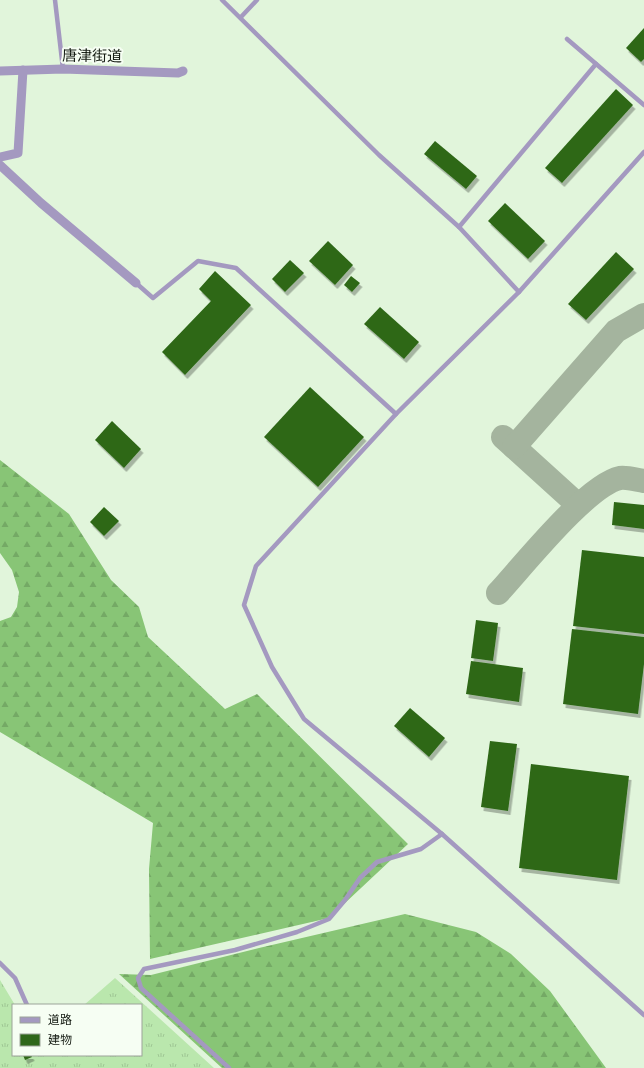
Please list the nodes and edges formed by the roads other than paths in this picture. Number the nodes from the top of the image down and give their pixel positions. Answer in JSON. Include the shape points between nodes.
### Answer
{"nodes":[{"id":1,"x":55,"y":0,"type":"edge"},
{"id":2,"x":222,"y":0,"type":"edge"},
{"id":3,"x":257,"y":0,"type":"edge"},
{"id":4,"x":241,"y":17,"type":"junction"},
{"id":5,"x":566,"y":38,"type":"dead end"},
{"id":6,"x":596,"y":64,"type":"junction"},
{"id":7,"x":63,"y":69,"type":"junction"},
{"id":8,"x":23,"y":70,"type":"junction"},
{"id":9,"x":0,"y":71,"type":"edge"},
{"id":10,"x":183,"y":71,"type":"dead end"},
{"id":11,"x":644,"y":105,"type":"edge"},
{"id":12,"x":644,"y":152,"type":"edge"},
{"id":13,"x":0,"y":157,"type":"edge"},
{"id":14,"x":0,"y":165,"type":"edge"},
{"id":15,"x":459,"y":227,"type":"junction"},
{"id":16,"x":136,"y":283,"type":"joint"},
{"id":17,"x":519,"y":292,"type":"junction"},
{"id":18,"x":396,"y":414,"type":"junction"},
{"id":19,"x":442,"y":834,"type":"junction"},
{"id":20,"x":0,"y":962,"type":"edge"},
{"id":21,"x":27,"y":1004,"type":"edge"},
{"id":22,"x":644,"y":1015,"type":"edge"},
{"id":23,"x":229,"y":1068,"type":"edge"}],
"edges":[{"from":1,"to":7,"type":"lane"},
{"from":2,"to":4,"type":"lane"},
{"from":3,"to":4,"type":"lane"},
{"from":4,"to":15,"type":"lane","via":[[379,155]]},
{"from":5,"to":6,"type":"lane"},
{"from":6,"to":11,"type":"lane"},
{"from":6,"to":15,"type":"lane"},
{"from":7,"to":8,"type":"street","name":"唐津街道"},
{"from":7,"to":10,"type":"street","name":"唐津街道","via":[[178,73]]},
{"from":8,"to":9,"type":"street","name":"唐津街道"},
{"from":8,"to":13,"type":"street","via":[[18,153]]},
{"from":12,"to":17,"type":"lane"},
{"from":14,"to":16,"type":"street"},
{"from":15,"to":17,"type":"lane"},
{"from":16,"to":18,"type":"lane","via":[[153,298],[198,261],[236,268]]},
{"from":17,"to":18,"type":"lane"},
{"from":18,"to":19,"type":"lane","via":[[256,566],[244,605],[272,667],[304,719]]},
{"from":19,"to":22,"type":"lane"},
{"from":19,"to":23,"type":"lane","via":[[420,849],[377,862],[360,878],[329,918],[297,932],[235,950],[144,969],[138,978],[141,988]]},
{"from":20,"to":21,"type":"lane","via":[[15,978]]}]}
